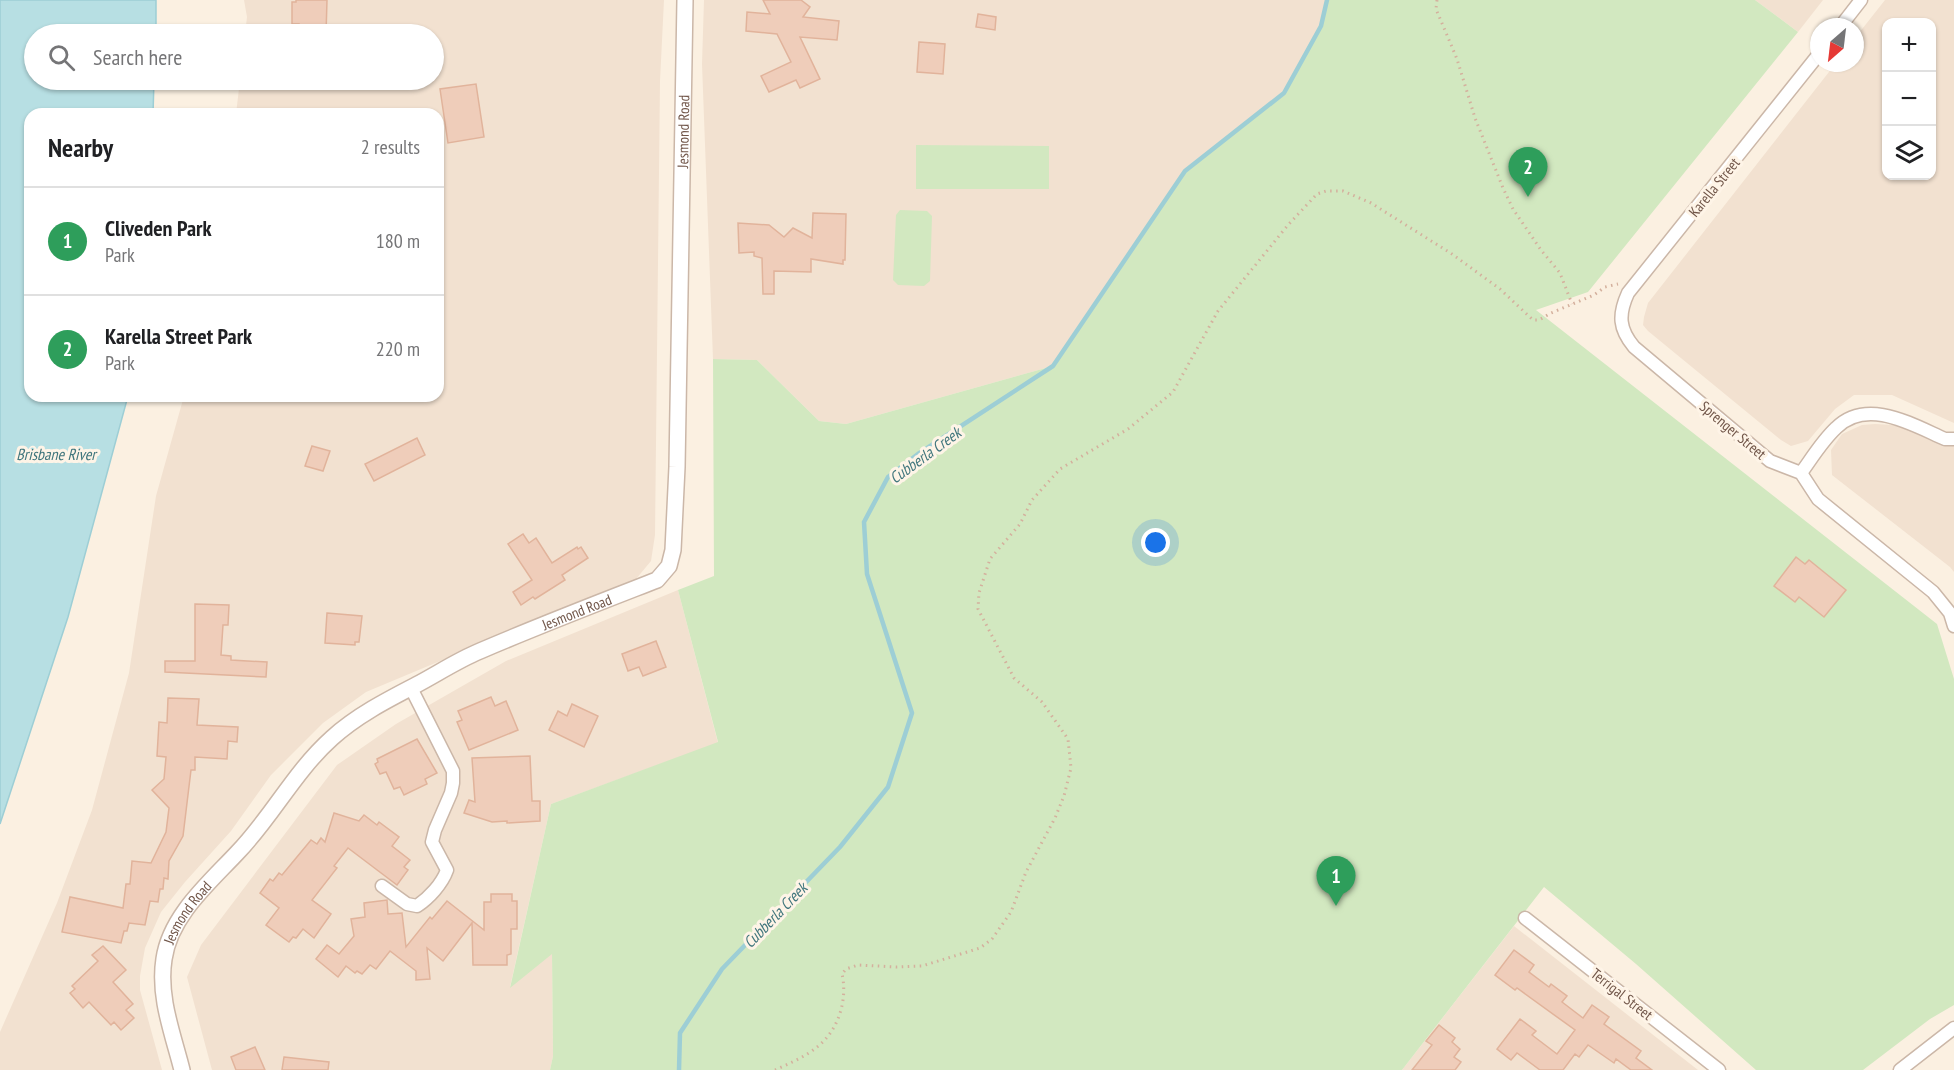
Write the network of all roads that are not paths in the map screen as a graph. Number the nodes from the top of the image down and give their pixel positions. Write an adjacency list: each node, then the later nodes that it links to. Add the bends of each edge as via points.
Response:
1 (685, 0): 9 (street, Jesmond Road, via 677,462 669,566 657,580 478,652)
2 (1861, 0): 3 (street)
3 (1847, 18)
4 (1810, 65): 5 (street, Karella Street, via 1628,293)
5 (1621, 325): 7 (street, Sprenger Street, via 1634,347 1770,461)
6 (1954, 439): 7 (street, via 1888,415 1858,414 1836,427)
7 (1801, 473): 8 (street, via 1818,499 1933,592 1950,613)
8 (1954, 626)
9 (411, 688): 10 (street, via 453,771 453,783 432,842 447,870 417,906 407,904); 13 (street, Jesmond Road, via 354,721 312,757 258,829 178,921 164,959 162,993)
10 (382, 886)
11 (1525, 918): 14 (street, Terrigal Street)
12 (1954, 1028): 15 (street)
13 (182, 1070)
14 (1719, 1070)
15 (1900, 1070)

